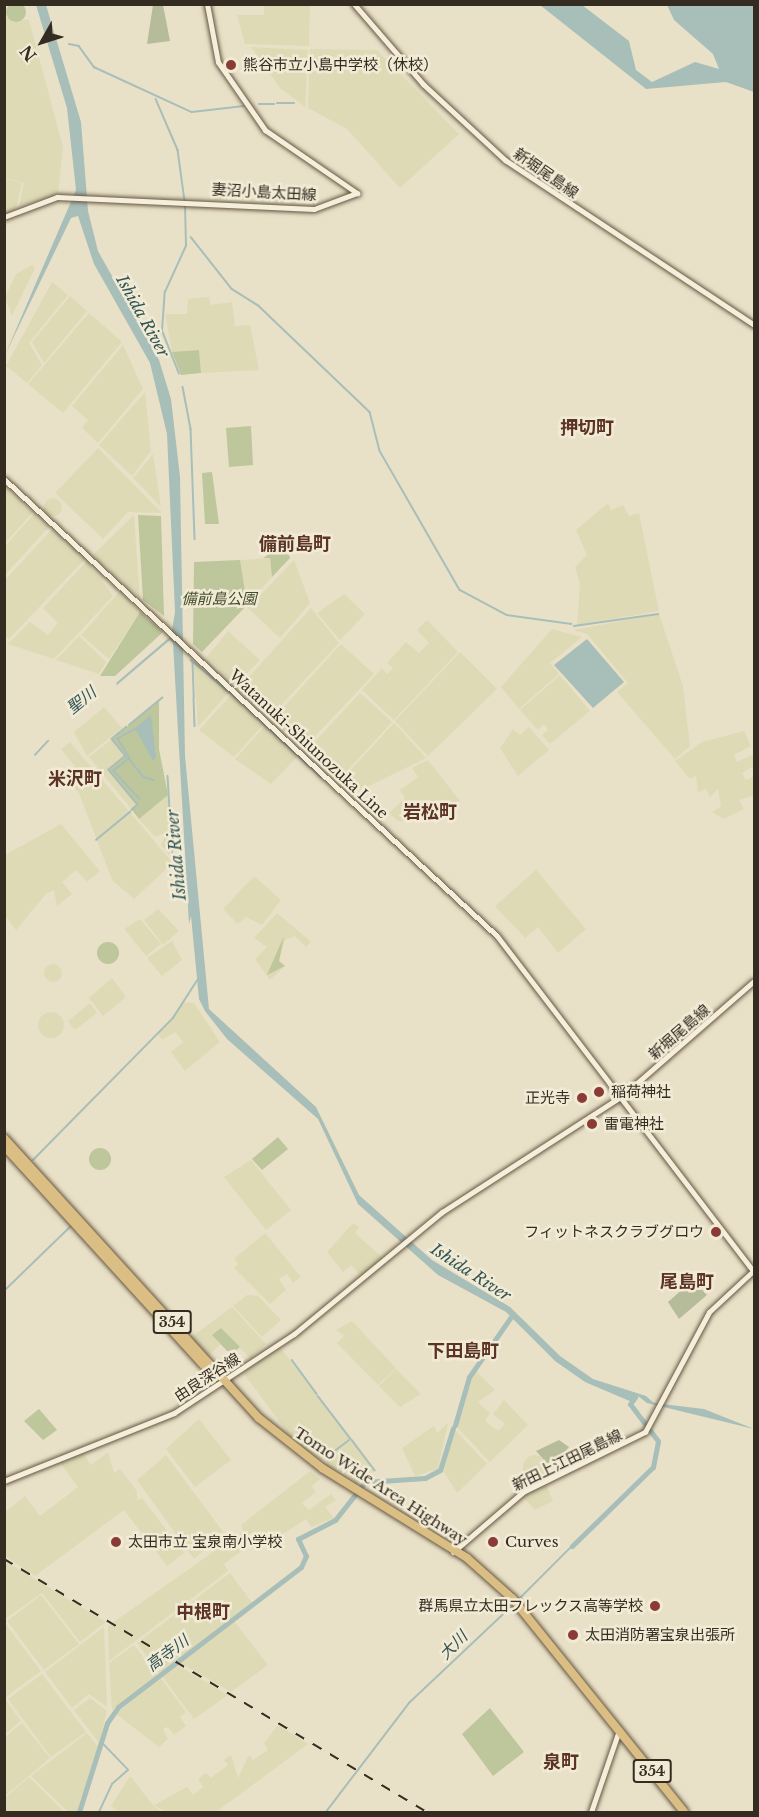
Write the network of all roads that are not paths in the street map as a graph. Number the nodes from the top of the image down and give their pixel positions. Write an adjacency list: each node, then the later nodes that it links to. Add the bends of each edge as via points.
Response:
1 (207, 4): 3 (main road, 妻沼小島太田線, via 220,67 265,130 357,193 318,208 70,197 40,200)
2 (354, 4): 4 (main road, 新堀尾島線, via 412,73 505,160)
3 (4, 217)
4 (754, 325)
5 (4, 479): 7 (main road, Watanuki-Shiunozuka Line, via 497,936)
6 (754, 981): 7 (main road, 新堀尾島線)
7 (618, 1098): 10 (main road, Watanuki-Shiunozuka Line); 11 (main road, 由良深谷線, via 453,1204 302,1329)
8 (4, 1138): 11 (highway, Tomo Wide Area Highway / 354)
9 (4, 1146): 11 (highway, Tomo Wide Area Highway / 354)
10 (754, 1271): 13 (main road, 新田上江田尾島線, via 710,1312 647,1430 523,1492)
11 (221, 1382): 12 (main road, 由良深谷線, via 174,1413); 13 (highway, Tomo Wide Area Highway / 354, via 286,1446)
12 (4, 1481)
13 (454, 1552): 14 (highway, Tomo Wide Area Highway / 354, via 515,1603)
14 (619, 1732): 15 (main road); 16 (highway, Tomo Wide Area Highway / 354)
15 (591, 1812)
16 (682, 1812)

